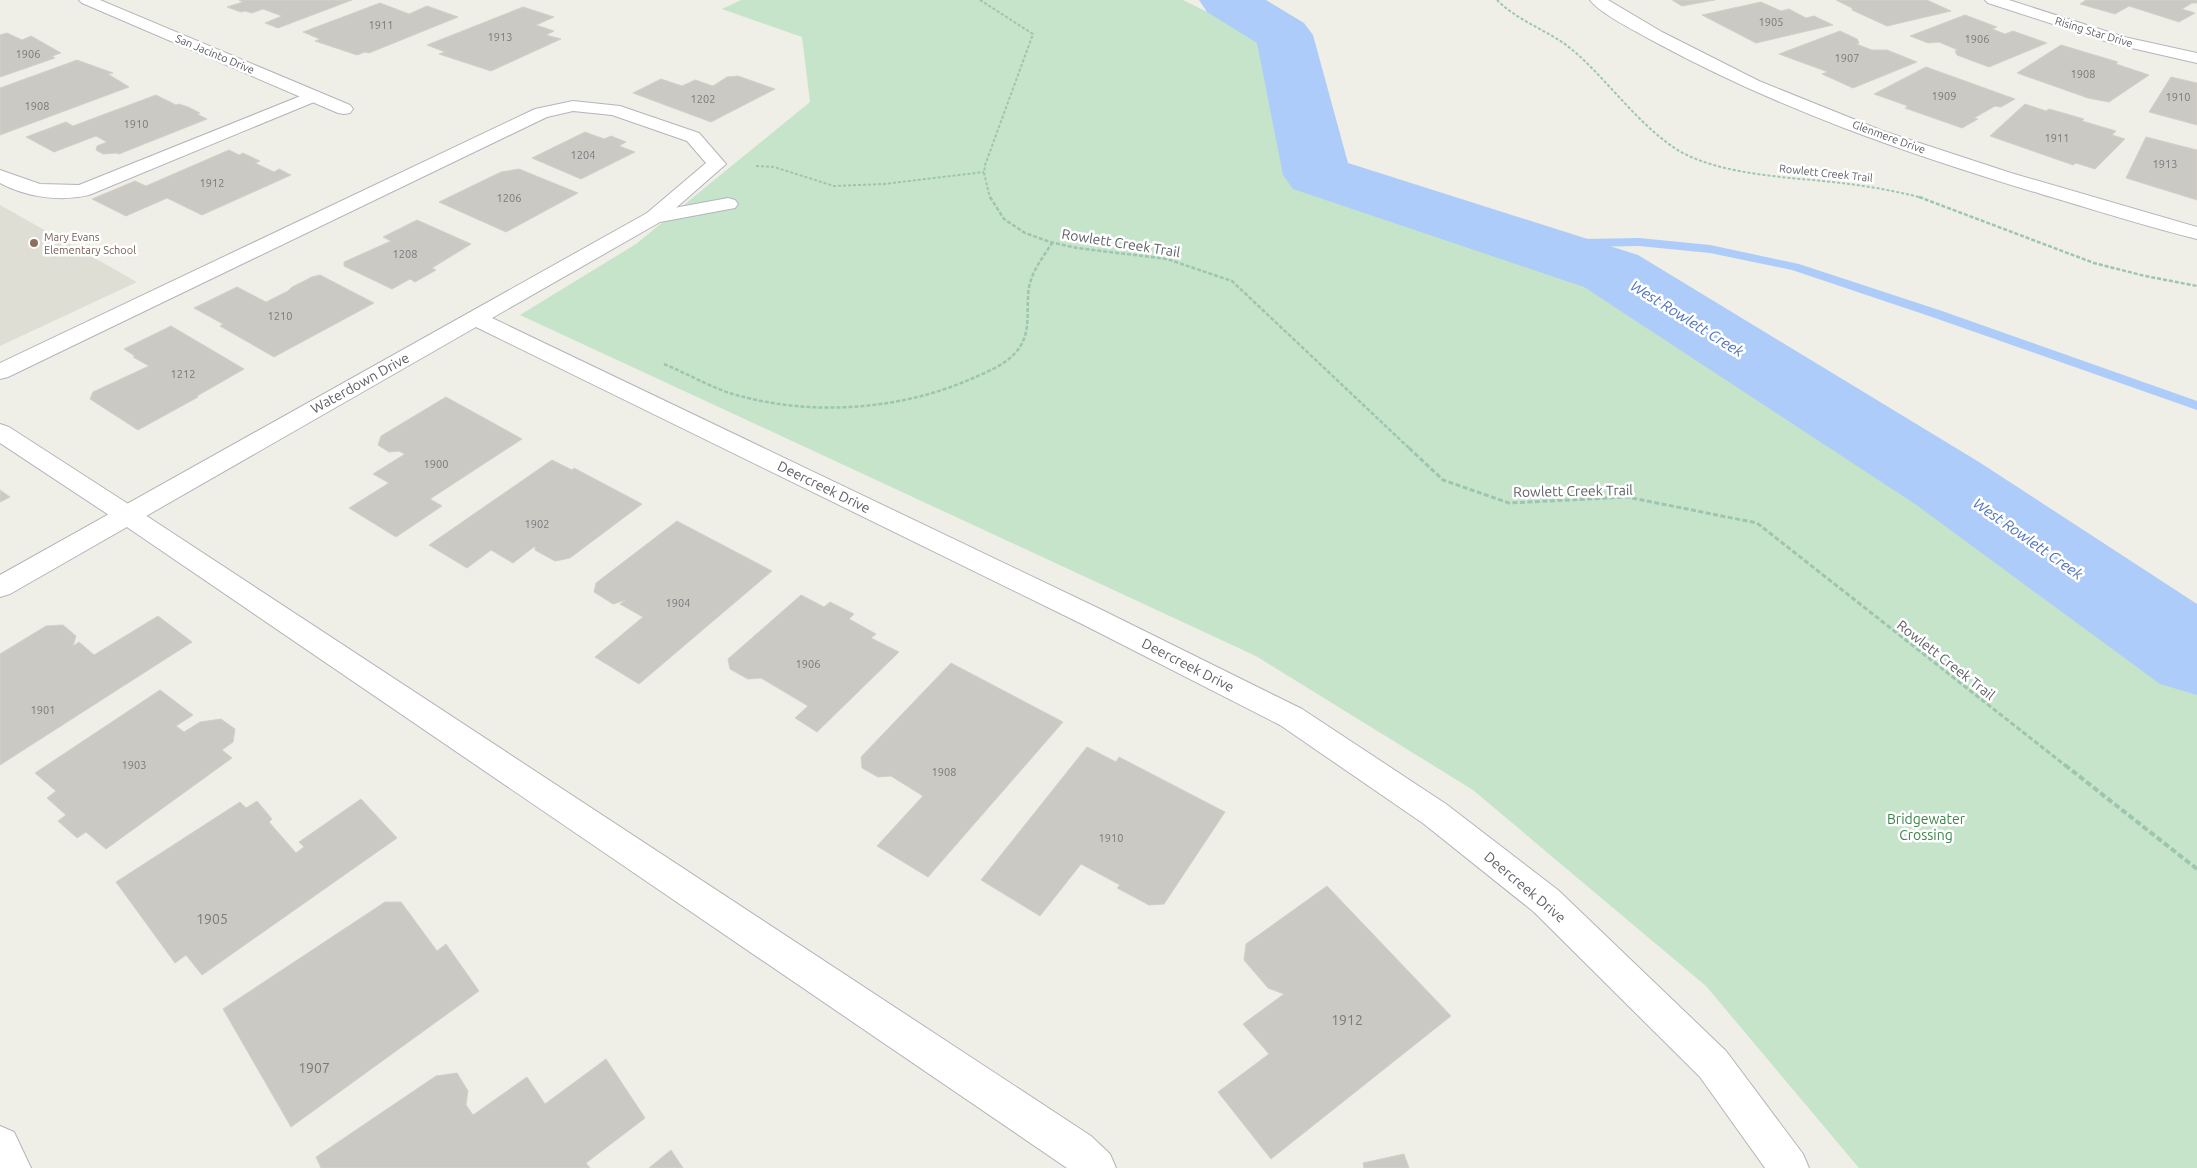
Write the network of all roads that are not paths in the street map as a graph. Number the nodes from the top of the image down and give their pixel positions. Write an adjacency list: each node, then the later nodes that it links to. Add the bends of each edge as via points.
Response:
1 (87, 0): 5 (street, San Jacinto Drive)
2 (1598, 0): 10 (street, Glenmere Drive, via 1619,15 1735,77 1810,109 1983,171)
3 (1993, 0): 4 (street, Rising Star Drive, via 2120,40)
4 (2197, 58)
5 (313, 96): 6 (street, San Jacinto Drive); 7 (street, via 82,191 55,193 15,184)
6 (344, 109)
7 (0, 176)
8 (728, 204): 9 (street, Waterdown Drive)
9 (654, 216): 11 (street, Waterdown Drive); 12 (street, via 718,164 693,137 614,110 573,106 541,113)
10 (2197, 233)
11 (475, 318): 14 (street, Waterdown Drive); 19 (street, Deercreek Drive, via 1092,616 1291,717 1436,814 1546,901 1713,1064)
12 (0, 372)
13 (0, 432): 14 (street)
14 (127, 515): 15 (street, Waterdown Drive); 18 (street, via 1077,1150)
15 (0, 587)
16 (0, 1146): 17 (street)
17 (11, 1168)
18 (1096, 1168)
19 (1789, 1168)

